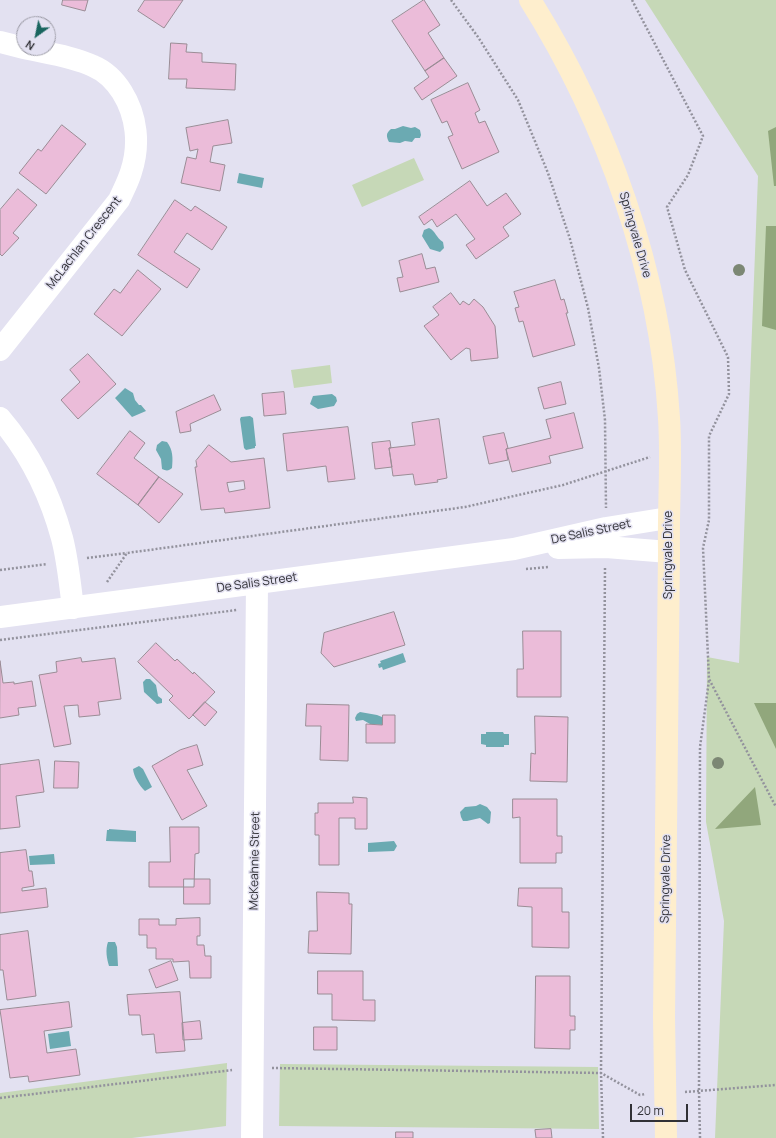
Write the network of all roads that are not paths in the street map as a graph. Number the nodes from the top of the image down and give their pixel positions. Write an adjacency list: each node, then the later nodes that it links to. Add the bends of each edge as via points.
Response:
1 (530, 0): 7 (main road, Springvale Drive, via 577,84 620,182 639,246 654,308 669,418)
2 (0, 42): 3 (street, McLachlan Crescent)
3 (16, 46)
4 (56, 56): 5 (street, McLachlan Crescent, via 94,66 114,81 133,115 136,129 135,158 119,200)
5 (0, 350)
6 (0, 418): 11 (street, via 28,454 48,494 67,561)
7 (668, 518): 8 (street, De Salis Street, via 606,528); 9 (main road, Springvale Drive)
8 (514, 549): 9 (street, De Salis Street, via 606,548); 10 (street, De Salis Street)
9 (669, 552): 14 (main road, Springvale Drive, via 664,1016)
10 (257, 584): 11 (street, De Salis Street); 13 (street, McKeahnie Street)
11 (73, 608): 12 (street, De Salis Street)
12 (0, 617)
13 (252, 1138)
14 (666, 1138)

